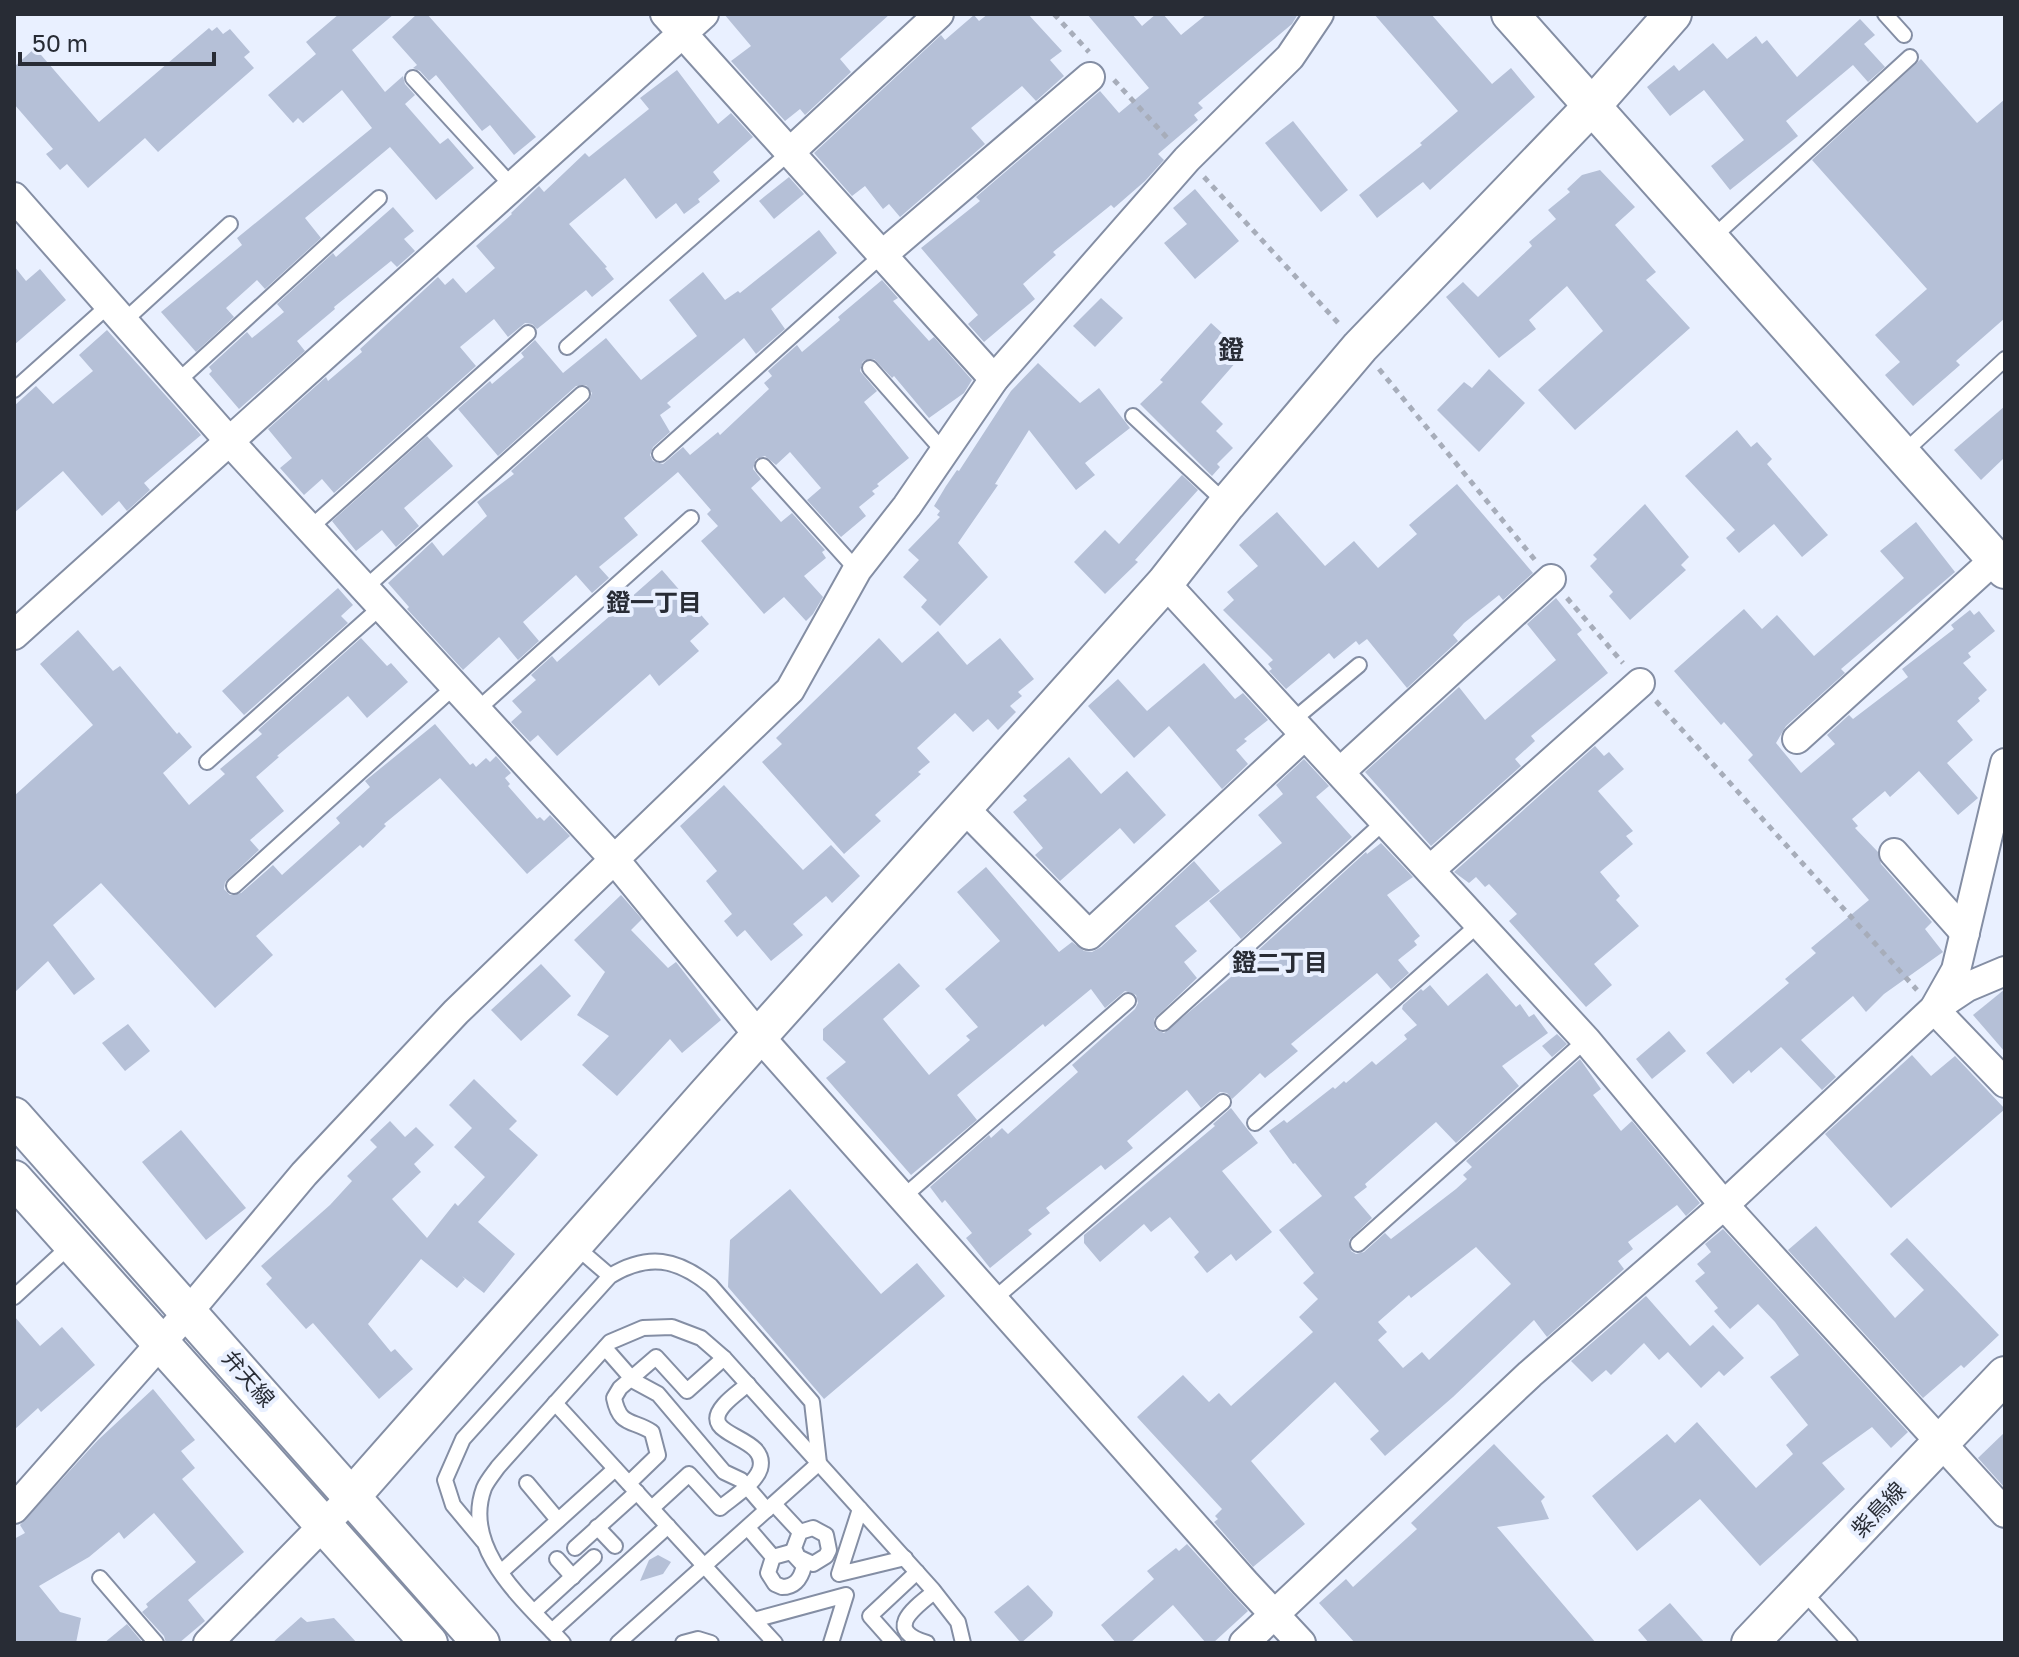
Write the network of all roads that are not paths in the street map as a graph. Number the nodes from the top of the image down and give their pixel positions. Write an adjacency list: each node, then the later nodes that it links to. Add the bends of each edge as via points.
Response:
1 (704, 14): 7 (street)
2 (939, 14): 13 (street)
3 (1319, 14): 25 (street, via 1290,57 1187,159)
4 (1510, 14): 12 (street)
5 (1673, 14): 12 (street)
6 (1885, 14): 8 (lane)
7 (674, 24): 13 (street); 14 (street)
8 (1904, 35)
9 (1910, 57): 18 (lane)
10 (1097, 69): 19 (street)
11 (413, 78): 14 (lane)
12 (1592, 106): 18 (street); 35 (street, via 1360,347)
13 (790, 152): 19 (street); 22 (lane)
14 (513, 187): 30 (street)
15 (14, 197): 20 (street)
16 (379, 198): 26 (lane)
17 (230, 224): 20 (lane)
18 (1711, 239): 33 (street)
19 (881, 256): 25 (street); 32 (lane)
20 (116, 314): 26 (street); 27 (lane)
21 (528, 333): 37 (lane)
22 (567, 347)
23 (2005, 359): 33 (lane)
24 (870, 368): 31 (lane)
25 (994, 379): 31 (street)
26 (177, 382): 30 (street)
27 (14, 390)
28 (582, 394): 42 (lane)
29 (1133, 416): 35 (lane)
30 (230, 442): 37 (street); 43 (street)
31 (945, 453): 39 (street)
32 (660, 454)
33 (1902, 454): 38 (street)
34 (763, 466): 39 (lane)
35 (1227, 504): 41 (street)
36 (691, 518): 47 (lane)
37 (310, 528): 42 (street)
38 (2000, 564): 49 (street)
39 (857, 570): 56 (street, via 790,690)
40 (1551, 579): 52 (street)
41 (1165, 583): 48 (street); 53 (street)
42 (373, 597): 46 (street); 50 (lane)
43 (14, 635)
44 (1359, 665): 48 (lane)
45 (1640, 683): 57 (street)
46 (455, 686): 47 (street); 58 (lane)
47 (477, 710): 56 (street)
48 (1299, 728): 52 (street); 53 (street, via 1089,935)
49 (1797, 739)
50 (207, 762)
51 (2005, 763): 60 (street)
52 (1340, 772): 54 (street)
53 (964, 808): 65 (street)
54 (1385, 821): 57 (street); 64 (lane)
55 (1894, 853): 60 (street)
56 (614, 859): 65 (street); 80 (street, via 434,1035 304,1174)
57 (1430, 870): 59 (street)
58 (234, 886)
59 (1479, 924): 66 (street); 70 (lane)
60 (1965, 933): 63 (street, via 1956,970)
61 (2005, 971): 63 (street)
62 (1128, 1001): 72 (lane)
63 (1934, 1009): 67 (street); 73 (street)
64 (1163, 1023)
65 (760, 1037): 72 (street); 76 (street)
66 (1586, 1040): 73 (street); 75 (lane)
67 (2005, 1083)
68 (1223, 1102): 79 (lane)
69 (14, 1116): 80 (street, 弁天線)
70 (1255, 1123)
71 (14, 1179): 74 (street, 弁天線)
72 (902, 1198): 79 (street)
73 (1724, 1205): 88 (street); 122 (street, via 1530,1374)
74 (72, 1244): 78 (lane); 81 (street, 弁天線)
75 (1358, 1244)
76 (574, 1245): 77 (lane); 94 (street)
77 (610, 1276): 89 (lane, via 627,1265 670,1262 711,1286 812,1402); 106 (lane, via 463,1439 455,1455 445,1480 453,1505)
78 (14, 1297)
79 (993, 1300): 122 (street)
80 (189, 1311): 81 (street); 94 (street, 弁天線)
81 (160, 1343): 97 (street); 101 (street, 弁天線)
82 (605, 1348): 83 (lane, via 643,1328 672,1327 701,1338); 85 (lane); 87 (lane)
83 (724, 1358): 85 (lane, via 687,1391 656,1357); 86 (lane)
84 (2005, 1375): 88 (street, 紫鳥線)
85 (631, 1378): 92 (lane, via 658,1394 724,1472); 93 (lane, via 614,1398 619,1414 652,1432 658,1455)
86 (748, 1384): 89 (lane); 92 (lane, via 719,1414 727,1435 753,1445 759,1455 761,1467)
87 (555, 1403): 90 (lane); 106 (lane, via 484,1488)
88 (1942, 1442): 99 (street); 119 (street, 紫鳥線)
89 (819, 1463): 95 (lane); 98 (lane)
90 (615, 1469): 93 (lane); 100 (lane)
91 (527, 1483): 100 (lane)
92 (746, 1486): 95 (lane); 96 (lane, via 720,1508 689,1474)
93 (633, 1487): 96 (lane); 103 (lane)
94 (352, 1496): 101 (street); 128 (street, 弁天線)
95 (770, 1507): 104 (lane); 105 (lane)
96 (652, 1508): 102 (lane)
97 (14, 1509)
98 (860, 1509): 112 (lane); 112 (lane, via 839,1574)
99 (2005, 1513)
100 (558, 1520): 115 (lane)
101 (323, 1525): 126 (street); 127 (street, 弁天線)
102 (668, 1526): 114 (lane); 124 (lane)
103 (597, 1527): 107 (lane); 108 (lane)
104 (748, 1528): 110 (lane); 114 (lane)
105 (800, 1532): 111 (lane, via 794,1548); 111 (lane, via 821,1530 829,1550 813,1564)
106 (483, 1541): 115 (lane)
107 (615, 1546)
108 (575, 1548)
109 (594, 1557): 117 (lane)
110 (773, 1557): 111 (lane, via 791,1552); 111 (lane, via 768,1573 782,1587 802,1575)
111 (798, 1557)
112 (905, 1558): 116 (lane)
113 (557, 1559): 117 (lane)
114 (705, 1566): 123 (lane); 130 (lane)
115 (501, 1572): 121 (lane)
116 (917, 1572): 120 (lane); 135 (lane, via 870,1616)
117 (573, 1577): 121 (lane)
118 (100, 1578): 125 (lane)
119 (1801, 1589): 140 (street, 紫鳥線); 141 (lane)
120 (934, 1592): 136 (lane, via 910,1611 905,1625 913,1639); 137 (lane, via 958,1622)
121 (535, 1611): 124 (lane)
122 (1275, 1615): 138 (street); 139 (street)
123 (754, 1620): 133 (lane); 134 (lane, via 846,1595)
124 (552, 1631): 129 (lane)
125 (156, 1643)
126 (208, 1643)
127 (429, 1643)
128 (481, 1643)
129 (563, 1643)
130 (618, 1643)
131 (683, 1643): 132 (lane)
132 (711, 1643)
133 (775, 1643)
134 (831, 1643)
135 (894, 1643)
136 (927, 1643)
137 (963, 1643)
138 (1244, 1643)
139 (1301, 1643)
140 (1750, 1643)
141 (1850, 1643)

